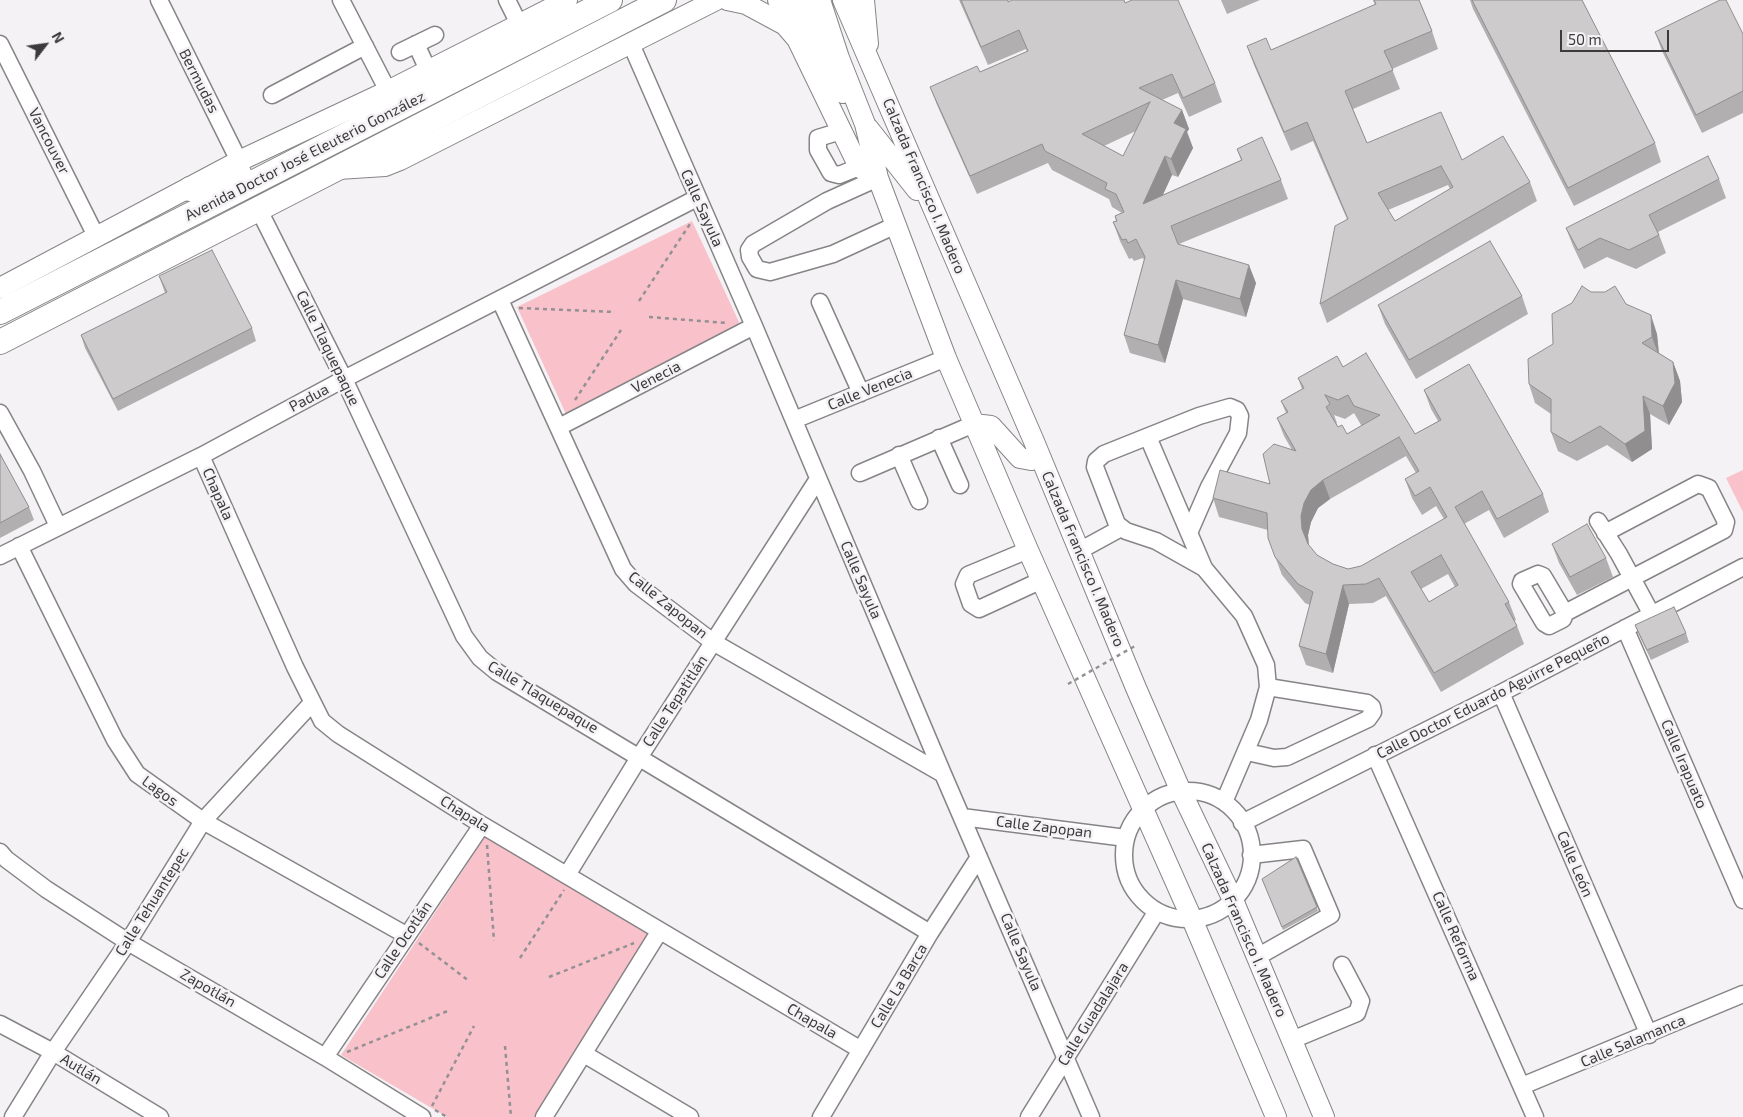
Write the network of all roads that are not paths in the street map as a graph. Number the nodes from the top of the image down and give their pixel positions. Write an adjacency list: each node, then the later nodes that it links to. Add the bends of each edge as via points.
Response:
1 (159, 0): 30 (street, Bermudas)
2 (341, 0): 20 (street)
3 (507, 0): 15 (street)
4 (567, 0): 15 (main road, Avenida Doctor José Eleuterio González)
5 (610, 0): 29 (highway, Avenida Doctor José Eleuterio González)
6 (664, 0): 32 (highway, Avenida Doctor José Eleuterio González)
7 (716, 0): 14 (main road, Avenida Doctor José Eleuterio González)
8 (727, 0): 28 (main road, via 746,4 785,25 797,39)
9 (778, 0): 27 (main road, via 808,34)
10 (802, 0): 22 (main road)
11 (820, 0): 22 (main road, Calzada Francisco I. Madero)
12 (843, 0): 23 (main road, Calzada Francisco I. Madero)
13 (864, 0): 23 (main road)
14 (690, 8): 19 (main road, Avenida Doctor José Eleuterio González)
15 (519, 24): 24 (main road, Avenida Doctor José Eleuterio González)
16 (435, 35): 18 (street)
17 (0, 44): 39 (street, Vancouver)
18 (416, 44): 21 (street); 24 (street)
19 (630, 44): 32 (main road, Avenida Doctor José Eleuterio González, via 400,160 384,166); 35 (street, Calle Sayula)
20 (365, 46): 25 (street); 26 (street)
21 (400, 52)
22 (839, 58): 27 (main road, Calzada Francisco I. Madero)
23 (872, 66): 36 (main road, Calzada Francisco I. Madero)
24 (428, 70): 25 (main road, Avenida Doctor José Eleuterio González)
25 (388, 90): 30 (main road, Avenida Doctor José Eleuterio González)
26 (272, 95)
27 (865, 124): 33 (main road, Calzada Francisco I. Madero); 36 (main road)
28 (841, 131): 31 (main road); 31 (street, via 818,138 818,150 831,173 839,175)
29 (351, 132): 34 (highway, via 330,131 311,136 222,181 201,189); 43 (highway, Avenida Doctor José Eleuterio González)
30 (240, 161): 34 (main road, Avenida Doctor José Eleuterio González)
31 (859, 167): 33 (main road)
32 (338, 169): 37 (highway, Avenida Doctor José Eleuterio González)
33 (878, 178): 38 (main road, Calzada Francisco I. Madero); 38 (street, via 827,201 753,244 749,250 750,257 757,269 770,272 833,254)
34 (190, 189): 39 (main road, Avenida Doctor José Eleuterio González)
35 (698, 198): 41 (street, Padua); 44 (street, Calle Sayula)
36 (933, 208): 57 (main road, Calzada Francisco I. Madero)
37 (259, 210): 45 (highway, Avenida Doctor José Eleuterio González); 47 (street, Calle Tlaquepaque)
38 (896, 225): 46 (main road, Calzada Francisco I. Madero)
39 (97, 238): 40 (main road, Avenida Doctor José Eleuterio González)
40 (0, 288)
41 (500, 300): 47 (street, Padua); 52 (street, Calle Zapopan)
42 (820, 302): 48 (street)
43 (0, 312)
44 (754, 326): 50 (street, Calle Sayula); 52 (street, Venecia)
45 (0, 342)
46 (946, 358): 48 (street, Calle Venecia); 51 (main road, Calzada Francisco I. Madero)
47 (344, 379): 55 (street, Padua); 82 (street, Calle Tlaquepaque, via 464,636 480,658 497,672)
48 (861, 393): 50 (street, Calle Venecia)
49 (0, 413): 62 (street)
50 (794, 420): 59 (street, Calle Sayula)
51 (974, 424): 54 (street); 57 (main road, via 991,426 1020,458 1031,460); 66 (main road, Calzada Francisco I. Madero)
52 (559, 427): 76 (street, Calle Zapopan, via 623,570 636,584)
53 (1148, 437): 63 (street, via 1104,454 1096,461 1095,467 1107,501); 64 (street); 64 (street, via 1226,407 1237,410 1240,416 1238,433)
54 (939, 438): 56 (street); 60 (street)
55 (201, 456): 62 (street, Padua); 79 (street, Chapala)
56 (899, 456): 58 (street); 61 (street)
57 (1040, 457): 67 (main road, Calzada Francisco I. Madero)
58 (860, 473)
59 (818, 479): 76 (street, Calle Tepatitlán); 83 (street, Calle Sayula)
60 (960, 485)
61 (919, 501)
62 (58, 526): 65 (street, Padua)
63 (1121, 528): 67 (street); 69 (street, via 1156,541)
64 (1189, 533): 69 (street)
65 (19, 546): 68 (street, Padua); 88 (street, Lagos, via 115,740 137,774)
66 (1028, 550): 72 (main road, Calzada Francisco I. Madero); 72 (street, via 968,575 964,584 971,604 979,610)
67 (1078, 551): 84 (main road, Calzada Francisco I. Madero)
68 (0, 556)
69 (1204, 568): 77 (street, via 1244,616 1266,665)
70 (1743, 568): 74 (street, Calle Doctor Eduardo Aguirre Pequeño)
71 (1632, 578): 71 (street, via 1601,527 1698,484 1709,488 1726,522 1724,530); 73 (street); 74 (street)
72 (1042, 580): 86 (main road, Calzada Francisco I. Madero)
73 (1565, 613)
74 (1652, 615): 75 (street, Calle Doctor Eduardo Aguirre Pequeño)
75 (1625, 628): 78 (street, Calle Doctor Eduardo Aguirre Pequeño); 97 (street, Calle Irapuato)
76 (714, 642): 82 (street, Calle Tepatitlán); 83 (street, Calle Zapopan)
77 (1268, 687): 80 (street); 80 (street, via 1367,703 1373,712 1368,719 1287,757 1274,758)
78 (1501, 694): 81 (street, Calle Doctor Eduardo Aguirre Pequeño); 108 (street, Calle León)
79 (312, 704): 88 (street, Calle Tehuantepec); 90 (street, Chapala, via 322,721 338,734)
80 (1247, 752): 85 (street)
81 (1375, 755): 89 (street, Calle Doctor Eduardo Aguirre Pequeño); 115 (street, Calle Reforma)
82 (640, 756): 95 (street, Calle Tepatitlán); 101 (street, Calle Tlaquepaque)
83 (943, 774): 87 (street, Calle Sayula)
84 (1182, 791): 85 (street, via 1197,791); 86 (street, via 1161,797); 96 (main road, Calzada Francisco I. Madero)
85 (1224, 802): 89 (street)
86 (1143, 809): 91 (street); 99 (main road, Calzada Francisco I. Madero)
87 (962, 817): 91 (street, Calle Zapopan); 94 (street, Calle Sayula)
88 (203, 821): 102 (street, Lagos); 103 (street, Calle Tehuantepec)
89 (1242, 822): 93 (street, via 1249,838)
90 (482, 825): 95 (street, Chapala); 102 (street, Calle Ocotlán)
91 (1126, 838): 98 (street, via 1124,859 1129,880 1140,898)
92 (0, 852): 103 (street, Zapotlán, via 46,889)
93 (1251, 855): 96 (street, via 1243,887); 104 (street, via 1303,849 1331,915)
94 (980, 857): 101 (street, Calle La Barca); 114 (street, Calle Sayula)
95 (568, 879): 100 (street, Chapala)
96 (1233, 900): 99 (street, via 1214,913); 104 (main road, Calzada Francisco I. Madero)
97 (1743, 900)
98 (1157, 911): 99 (street); 114 (street, Calle Guadalajara)
99 (1192, 919): 124 (main road, Calzada Francisco I. Madero)
100 (659, 932): 110 (street, Chapala); 112 (street)
101 (930, 933): 110 (street, Calle La Barca)
102 (411, 938): 113 (street, Calle Ocotlán)
103 (128, 942): 111 (street, Calle Tehuantepec); 113 (street, Zapotlán)
104 (1256, 957): 109 (main road, Calzada Francisco I. Madero)
105 (1342, 965): 109 (street, via 1361,1001 1358,1013)
106 (1743, 994): 108 (street, Calle Salamanca)
107 (0, 1024): 111 (street, Autlán)
108 (1650, 1035): 115 (street, Calle Salamanca)
109 (1292, 1040): 125 (main road, Calzada Francisco I. Madero)
110 (861, 1050): 121 (street, Calle La Barca)
111 (53, 1052): 117 (street, Calle Tehuantepec); 118 (street, Autlán)
112 (584, 1054): 119 (street); 120 (street)
113 (325, 1057): 116 (street, Zapotlán)
114 (1066, 1057): 122 (street, Calle Guadalajara); 123 (street, Calle Sayula)
115 (1522, 1086): 126 (street, Calle Reforma)
116 (422, 1114)
117 (13, 1117)
118 (160, 1117)
119 (544, 1117)
120 (690, 1117)
121 (821, 1117)
122 (1029, 1117)
123 (1091, 1117)
124 (1276, 1117)
125 (1324, 1117)
126 (1535, 1117)

